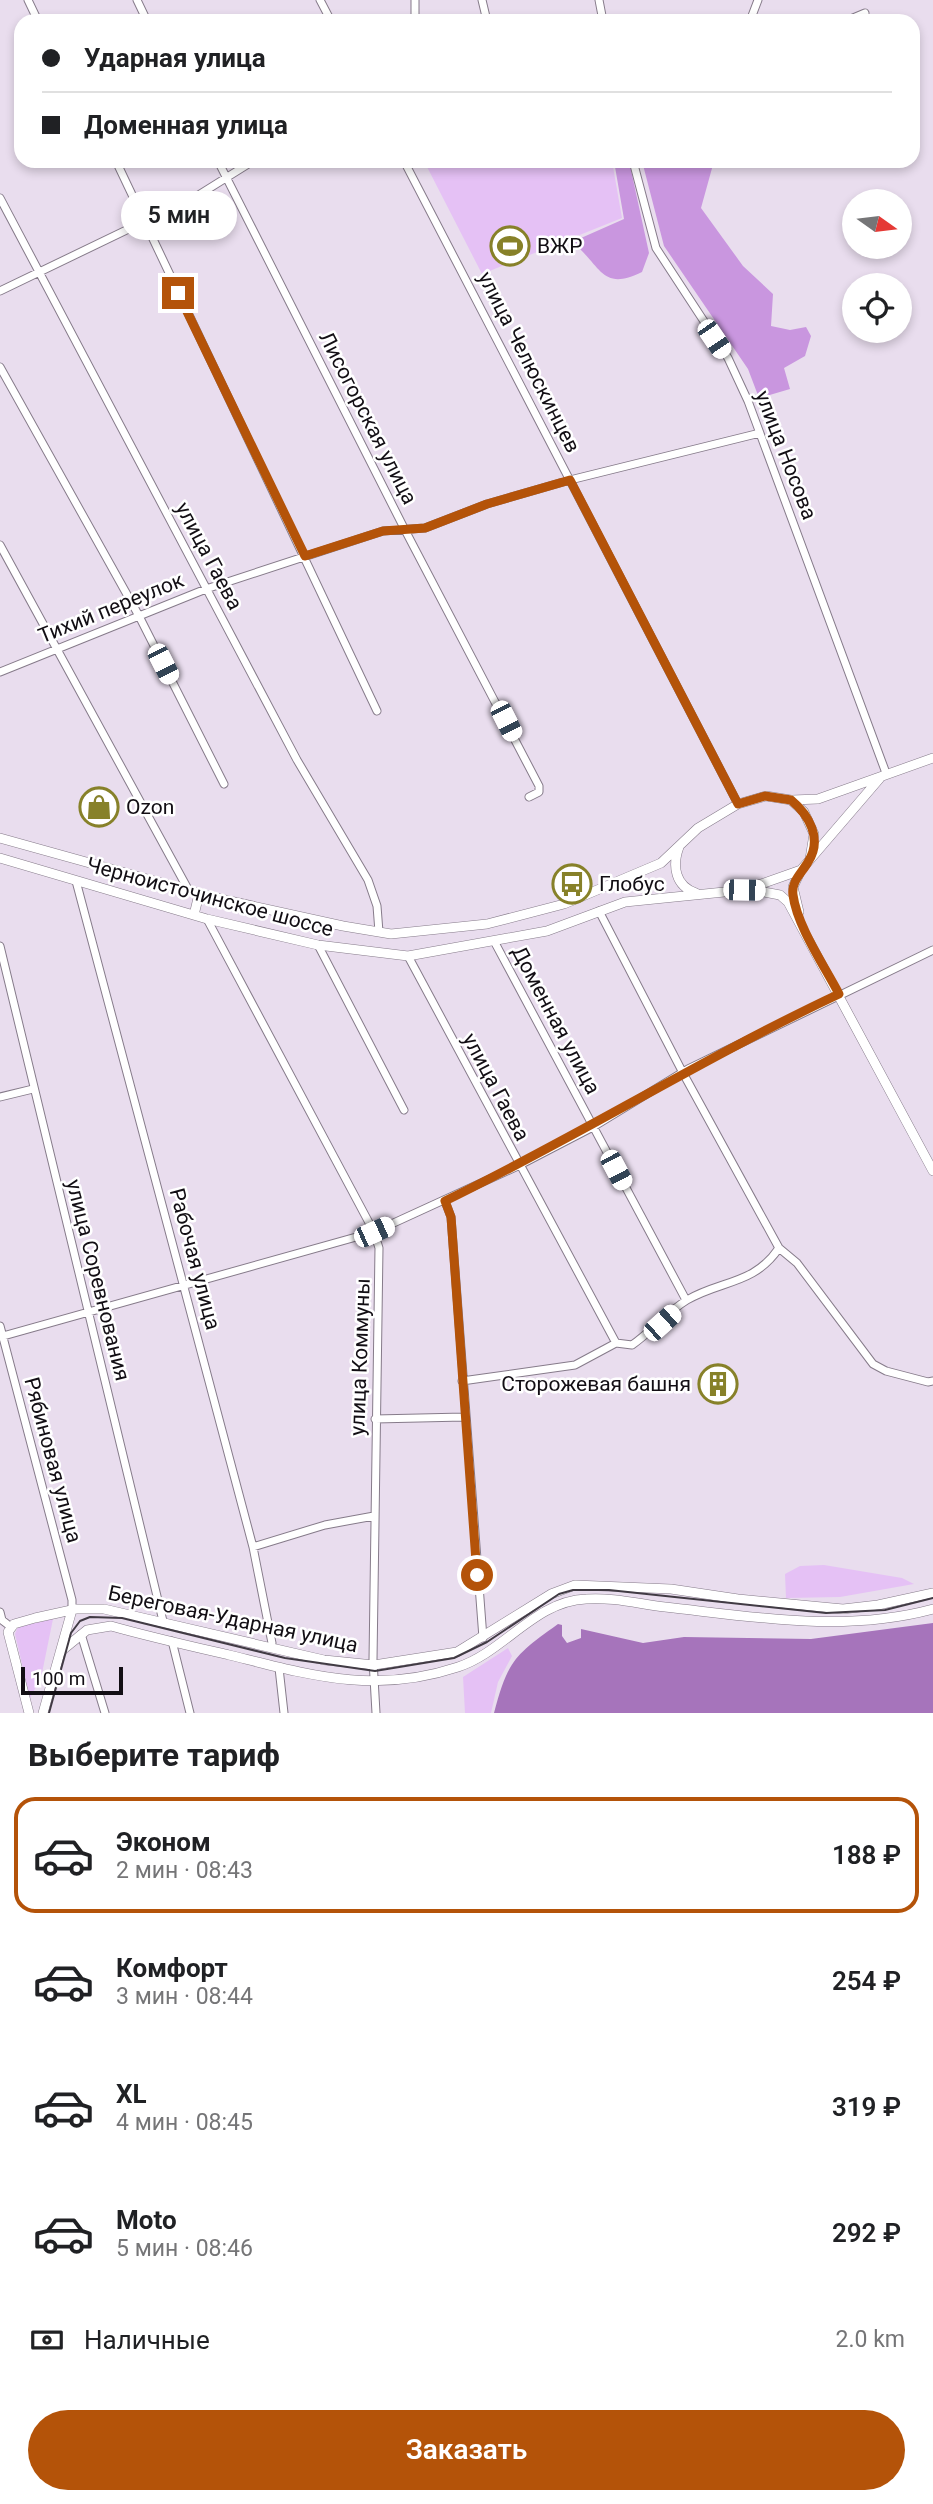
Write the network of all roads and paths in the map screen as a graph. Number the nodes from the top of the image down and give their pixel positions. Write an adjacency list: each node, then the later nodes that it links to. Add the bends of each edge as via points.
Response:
1 (120, 168): 8 (street)
2 (222, 168): 6 (street, Лисогорская улица)
3 (242, 168): 6 (street)
4 (408, 168): 13 (street, улица Челюскинцев)
5 (635, 168): 12 (street, улица Носова, via 656,248 727,358)
6 (227, 177): 8 (street); 14 (street, Лисогорская улица)
7 (0, 198): 9 (street, улица Гаева)
8 (143, 222): 9 (street); 16 (street)
9 (40, 273): 10 (street); 17 (street, улица Гаева)
10 (0, 291)
11 (0, 367): 18 (street)
12 (760, 433): 13 (street, Тихий переулок); 23 (street, улица Носова)
13 (570, 480): 14 (street, Тихий переулок, via 425,528); 27 (street, улица Челюскинцев)
14 (405, 530): 16 (street, Тихий переулок, via 383,531); 25 (street, Лисогорская улица, via 540,788)
15 (0, 545): 19 (street)
16 (305, 556): 17 (street, Тихий переулок); 21 (street)
17 (206, 589): 18 (street, Тихий переулок); 41 (street, улица Гаева, via 321,804 368,880)
18 (139, 616): 19 (street, Тихий переулок); 24 (street)
19 (57, 648): 20 (street, Тихий переулок); 35 (street)
20 (0, 672)
21 (377, 711)
22 (933, 758): 23 (main road)
23 (883, 775): 26 (main road, via 818,799); 31 (main road)
24 (223, 784)
25 (529, 797)
26 (791, 800): 27 (main road, via 765,796); 31 (main road, via 812,827)
27 (738, 804): 29 (main road)
28 (0, 838): 35 (main road, Черноисточинское шоссе)
29 (681, 842): 37 (main road, via 675,858 677,875 690,891); 41 (main road, Черноисточинское шоссе, via 661,863 543,911 447,930)
30 (0, 858): 33 (main road, Черноисточинское шоссе)
31 (810, 860): 32 (main road)
32 (802, 870): 34 (main road); 42 (main road, via 793,898)
33 (76, 881): 39 (main road, Черноисточинское шоссе); 59 (street, Рабочая улица)
34 (744, 890): 37 (main road); 42 (main road, via 780,895)
35 (189, 891): 36 (main road, Черноисточинское шоссе)
36 (200, 894): 39 (main road); 41 (main road, Черноисточинское шоссе)
37 (700, 894): 38 (main road, Черноисточинское шоссе, via 625,902)
38 (599, 911): 43 (main road, Черноисточинское шоссе, via 547,931); 49 (street)
39 (194, 915): 40 (main road, Черноисточинское шоссе)
40 (207, 919): 45 (main road, Черноисточинское шоссе); 57 (street, улица Коммуны)
41 (379, 932)
42 (811, 940): 48 (main road)
43 (494, 941): 47 (main road, Черноисточинское шоссе); 53 (street, Доменная улица)
44 (0, 946): 50 (street, улица Соревнования)
45 (318, 946): 47 (main road, Черноисточинское шоссе); 52 (street)
46 (933, 950): 48 (street)
47 (408, 956): 54 (street, улица Гаева)
48 (839, 994): 49 (street); 55 (main road)
49 (683, 1073): 53 (street); 58 (street)
50 (33, 1089): 51 (street); 61 (street, улица Соревнования)
51 (0, 1097)
52 (404, 1110)
53 (593, 1126): 54 (street); 60 (street, Доменная улица)
54 (518, 1166): 56 (street); 64 (street, улица Гаева)
55 (933, 1171)
56 (445, 1201): 57 (street); 65 (street, via 451,1217)
57 (374, 1232): 59 (street); 68 (street, улица Коммуны, via 381,1276)
58 (779, 1248): 60 (street, via 767,1265); 66 (street, via 797,1262 873,1364)
59 (183, 1284): 61 (street); 70 (street, Рабочая улица)
60 (687, 1300): 64 (street, via 632,1345)
61 (87, 1313): 63 (street); 75 (street, улица Соревнования)
62 (0, 1326): 63 (street, Рябиновая улица)
63 (1, 1336): 72 (street, Рябиновая улица)
64 (616, 1343): 65 (street, via 575,1365)
65 (463, 1381): 67 (street)
66 (933, 1381)
67 (464, 1417): 68 (street); 78 (street)
68 (375, 1419): 69 (street, улица Коммуны)
69 (374, 1516): 70 (street); 82 (street, улица Коммуны)
70 (253, 1546): 80 (street, Рабочая улица)
71 (933, 1594): 78 (main road, Береговая-Ударная улица, via 843,1609 591,1584 551,1594)
72 (72, 1606): 75 (main road, Береговая-Ударная улица); 76 (main road, Береговая-Ударная улица); 81 (main road)
73 (933, 1609): 84 (main road, Береговая-Ударная улица, via 848,1624 601,1598 575,1600 554,1606 459,1667)
74 (0, 1612): 76 (street)
75 (163, 1621): 80 (main road, Береговая-Ударная улица)
76 (11, 1627): 85 (main road, via 8,1639)
77 (82, 1634): 79 (main road, Береговая-Ударная улица, via 94,1627 111,1626); 81 (main road, Береговая-Ударная улица); 87 (street)
78 (483, 1638): 82 (main road, Береговая-Ударная улица, via 449,1654)
79 (172, 1641): 83 (main road, Береговая-Ударная улица); 88 (street)
80 (270, 1648): 82 (main road, Береговая-Ударная улица)
81 (60, 1652): 86 (main road)
82 (373, 1665): 84 (street, улица Коммуны)
83 (279, 1668): 84 (main road, Береговая-Ударная улица, via 334,1681); 89 (street)
84 (375, 1681): 90 (street, улица Коммуны)
85 (29, 1713)
86 (43, 1713)
87 (105, 1713)
88 (190, 1713)
89 (284, 1713)
90 (376, 1713)

